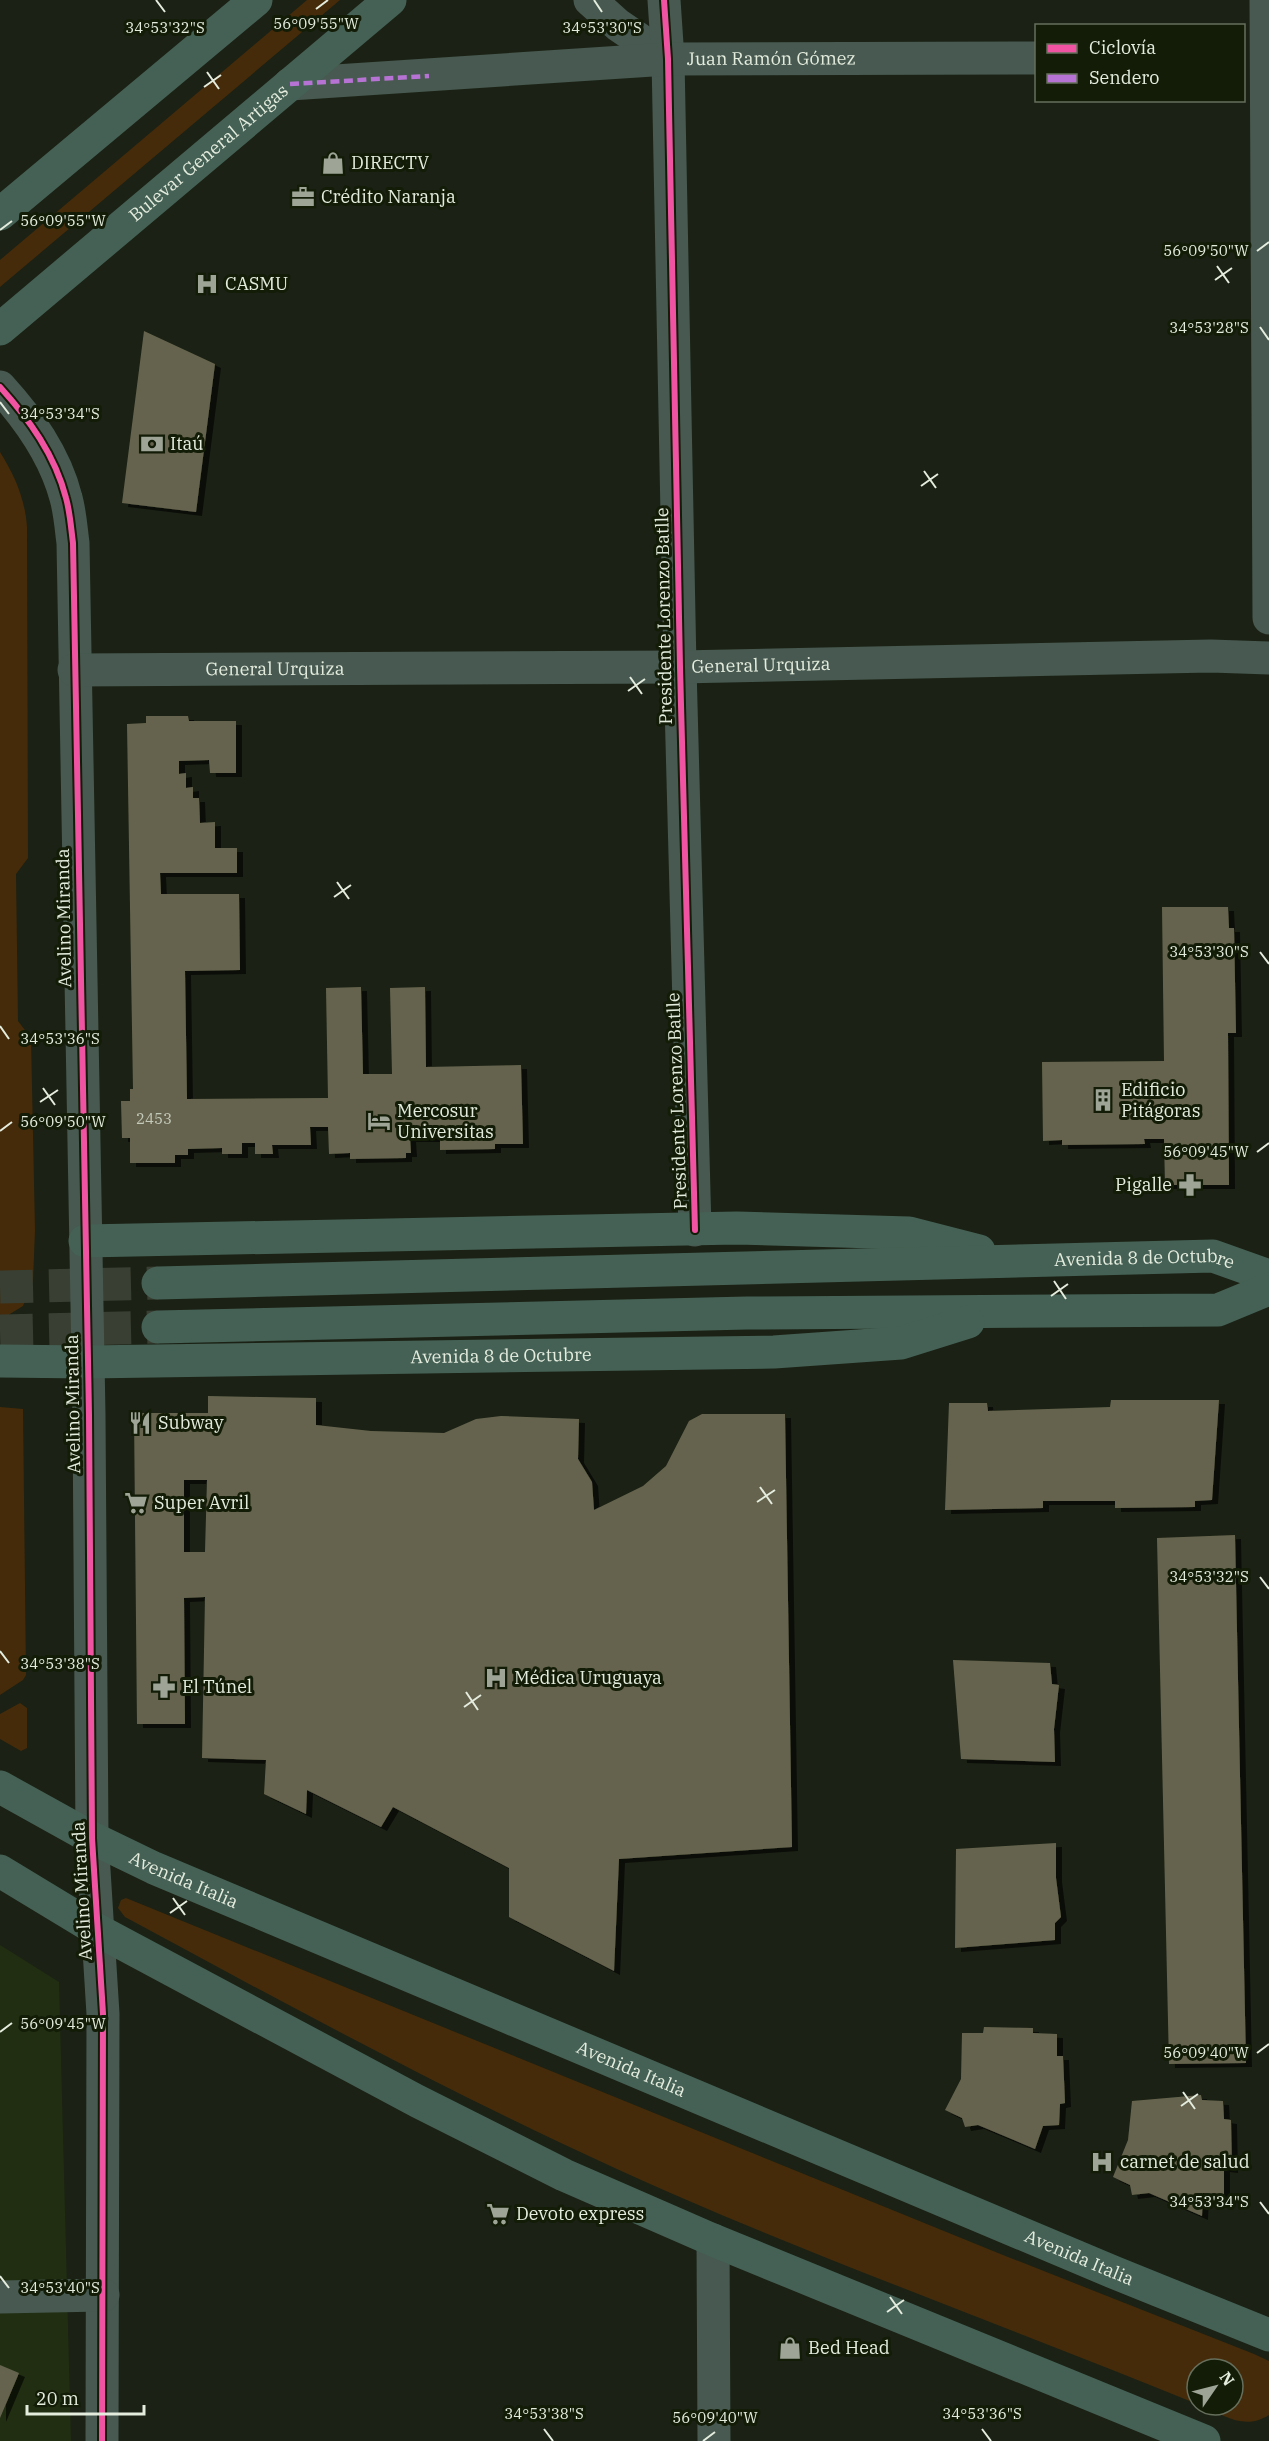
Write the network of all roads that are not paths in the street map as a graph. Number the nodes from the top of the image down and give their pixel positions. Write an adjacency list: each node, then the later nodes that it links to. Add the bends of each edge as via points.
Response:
1 (255, 0): 10 (main road)
2 (390, 0): 9 (main road, Bulevar General Artigas)
3 (590, 0): 8 (street, via 618,25)
4 (664, 0): 8 (street, Presidente Lorenzo Batlle)
5 (1266, 0): 6 (street)
6 (1260, 57): 13 (street)
7 (1035, 58): 8 (street, Juan Ramón Gómez)
8 (668, 59): 9 (street, Juan Ramón Gómez); 15 (street, Presidente Lorenzo Batlle)
9 (290, 84): 11 (main road, Bulevar General Artigas)
10 (0, 214)
11 (0, 329)
12 (0, 387): 16 (street, Avelino Miranda, via 38,433 66,497 73,543)
13 (1269, 618)
14 (1269, 658): 15 (street, General Urquiza)
15 (680, 667): 16 (street, General Urquiza); 17 (street, Presidente Lorenzo Batlle)
16 (74, 670): 18 (street, Avelino Miranda)
17 (695, 1230): 18 (main road, Avenida 8 de Octubre); 19 (main road, Avenida 8 de Octubre, via 909,1233)
18 (85, 1241): 26 (street, Avelino Miranda)
19 (1016, 1260): 20 (main road, Avenida 8 de Octubre, via 1213,1256); 21 (main road, Avenida 8 de Octubre)
20 (1269, 1276)
21 (158, 1283)
22 (1269, 1289): 23 (main road, Avenida 8 de Octubre, via 1218,1310)
23 (998, 1312): 24 (main road, Avenida 8 de Octubre, via 747,1313); 26 (main road, Avenida 8 de Octubre, via 901,1343 774,1352)
24 (158, 1327)
25 (0, 1361): 26 (main road, Avenida 8 de Octubre)
26 (87, 1362): 28 (street, Avelino Miranda)
27 (0, 1787): 28 (main road, Avenida Italia)
28 (92, 1838): 30 (street, Avelino Miranda); 34 (main road, Avenida Italia, via 154,1869)
29 (0, 1871): 30 (main road)
30 (99, 1931): 31 (main road, via 554,2170); 32 (street, Avelino Miranda, via 103,2014)
31 (714, 2240): 36 (street); 37 (main road)
32 (103, 2295): 33 (street); 35 (street, Avelino Miranda)
33 (0, 2297)
34 (1269, 2335)
35 (102, 2441)
36 (714, 2441)
37 (1204, 2441)

